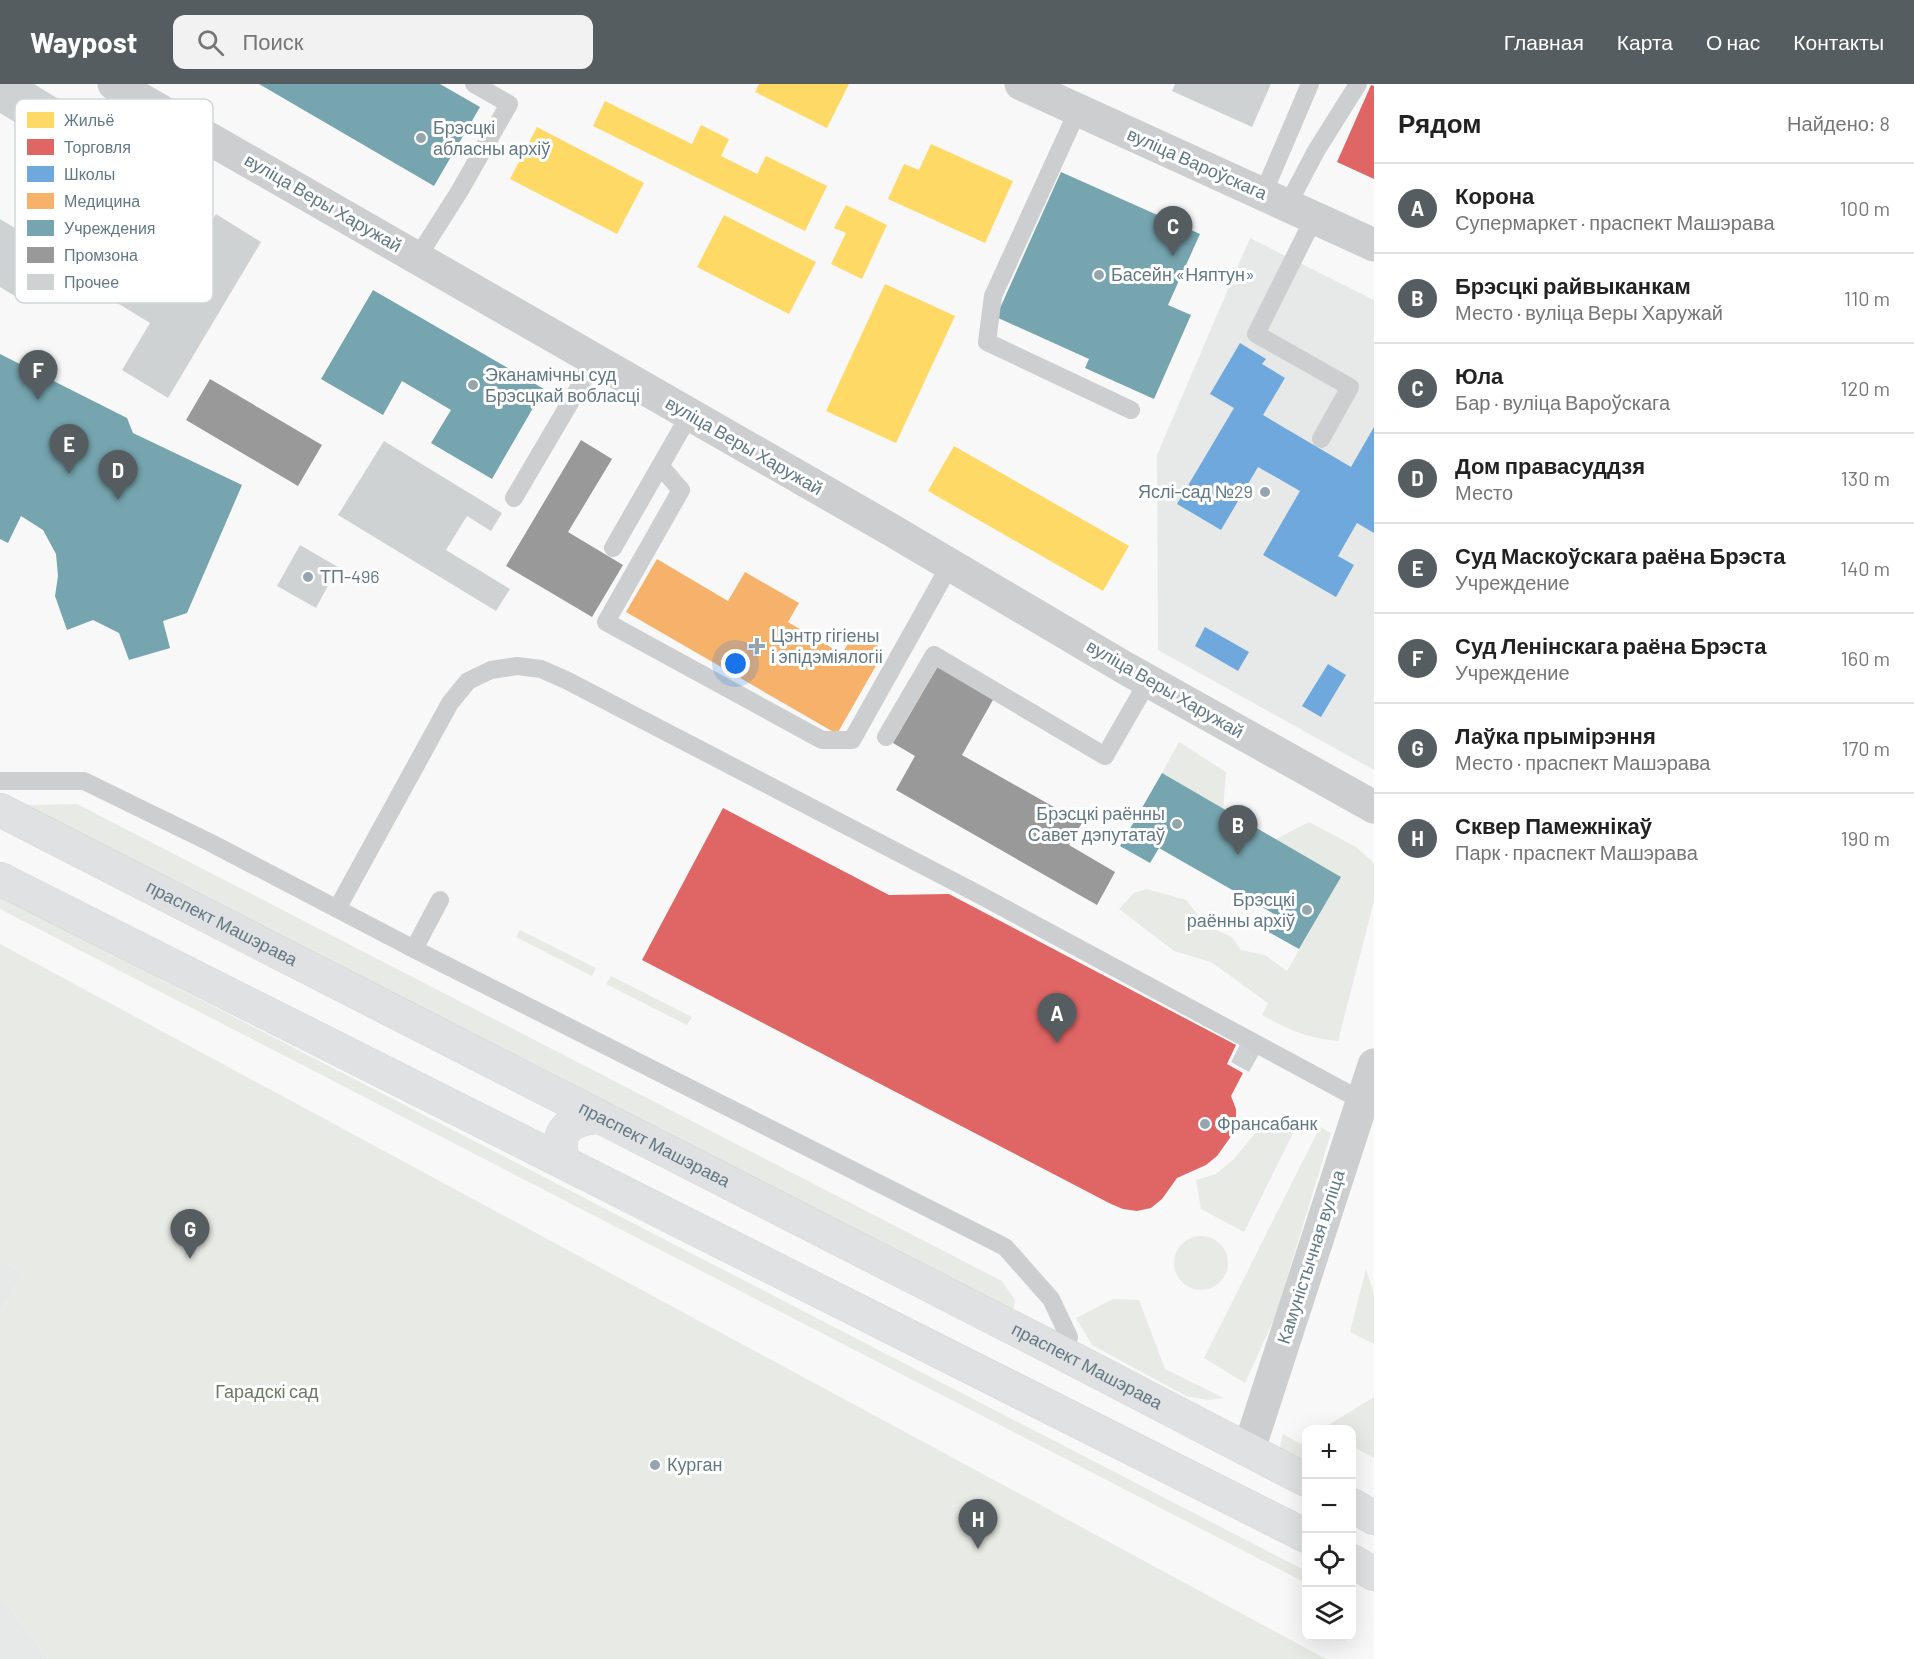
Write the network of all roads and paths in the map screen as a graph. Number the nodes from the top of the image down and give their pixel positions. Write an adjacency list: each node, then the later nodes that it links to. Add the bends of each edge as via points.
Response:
1 (114, 84): 6 (street, вуліца Веры Харужай)
2 (474, 84): 11 (lane, via 509,104)
3 (1021, 84): 7 (street, вуліца Вароўскага)
4 (1310, 84): 9 (lane)
5 (1358, 84): 9 (lane, via 1316,151)
6 (140, 99)
7 (1078, 110): 9 (street, вуліца Вароўскага); 13 (lane, via 993,296 987,342)
8 (213, 141): 11 (street, вуліца Веры Харужай)
9 (1288, 206): 10 (street, вуліца Вароўскага); 15 (lane, via 1256,334 1350,387)
10 (1374, 245)
11 (417, 258): 12 (street, вуліца Веры Харужай)
12 (595, 360): 14 (street, вуліца Веры Харужай); 17 (lane)
13 (1131, 410)
14 (690, 414): 16 (lane); 19 (street, вуліца Веры Харужай)
15 (1321, 439)
16 (661, 466): 18 (lane); 19 (lane, via 681,490 606,622 822,740 852,740)
17 (514, 498)
18 (613, 548)
19 (950, 565): 20 (street, вуліца Веры Харужай)
20 (1148, 681): 21 (lane, via 1105,756 934,655); 23 (street, вуліца Веры Харужай)
21 (886, 737)
22 (0, 780): 27 (lane, via 84,782)
23 (1374, 807)
24 (0, 810): 31 (main road, праспект Машэрава)
25 (0, 879): 32 (main road)
26 (440, 900): 28 (lane)
27 (338, 909): 28 (lane); 30 (lane, via 456,695 468,681 491,670 517,666 541,669 978,894)
28 (414, 949): 33 (lane, via 1005,1247 1051,1299 1069,1337)
29 (1374, 1065): 30 (street, Камуністычная вуліца)
30 (1368, 1104): 34 (street, Камуністычная вуліца)
31 (599, 1117): 32 (main road, via 581,1118 567,1127 560,1149); 33 (main road, праспект Машэрава)
32 (564, 1161): 38 (main road)
33 (1064, 1354): 34 (main road, праспект Машэрава)
34 (1248, 1449): 35 (main road, праспект Машэрава)
35 (1304, 1479)
36 (1356, 1507): 37 (main road)
37 (1374, 1518)
38 (1302, 1533)
39 (1356, 1563): 40 (main road)
40 (1374, 1574)

